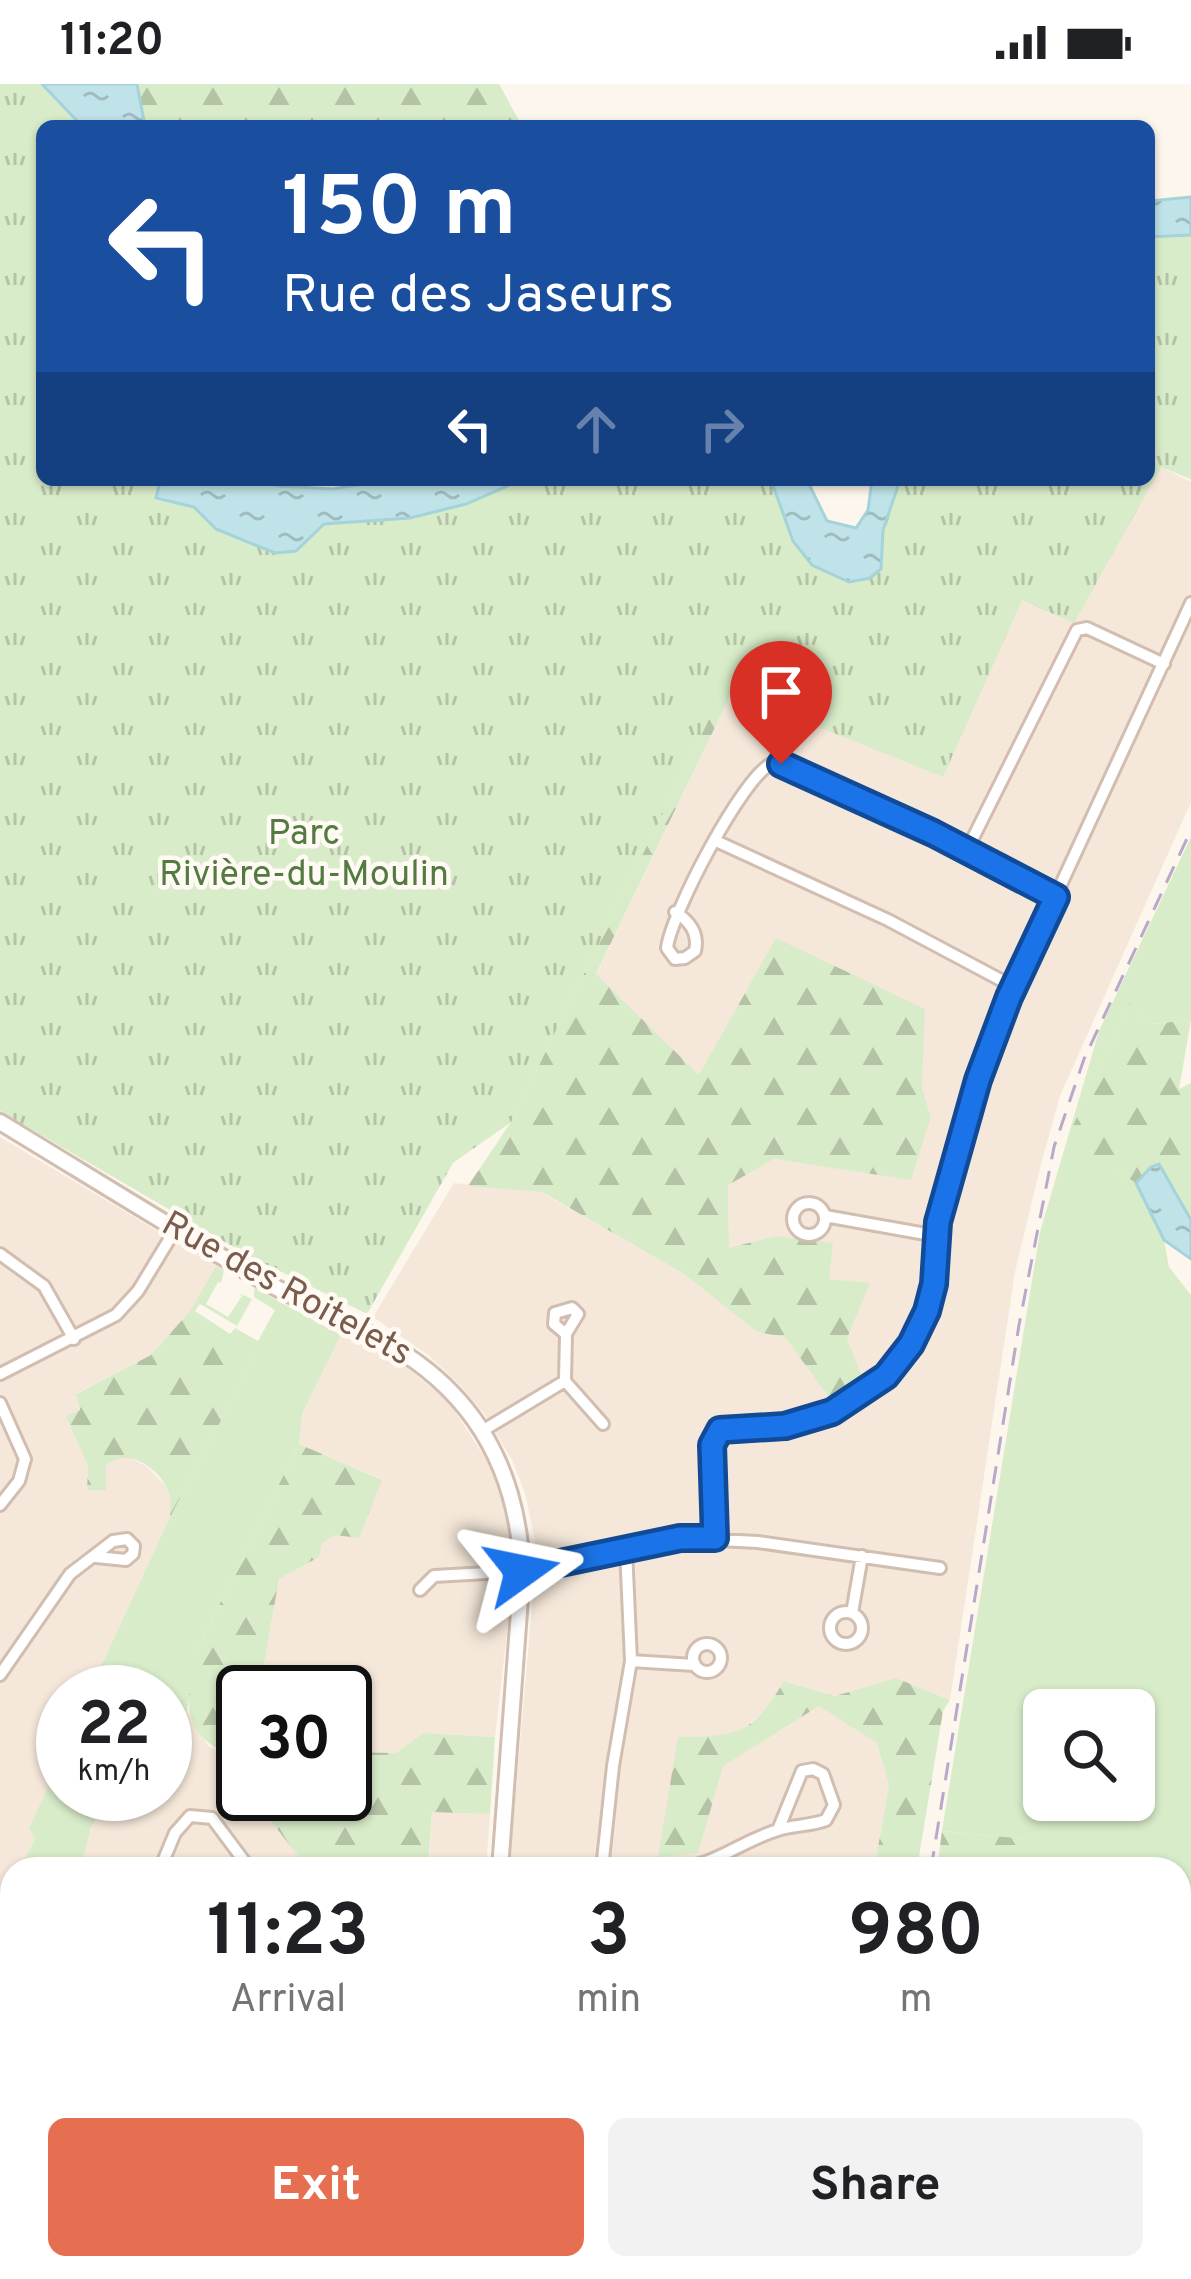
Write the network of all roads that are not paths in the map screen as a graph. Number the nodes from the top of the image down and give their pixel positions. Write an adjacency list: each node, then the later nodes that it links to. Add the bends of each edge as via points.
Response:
1 (1191, 604): 2 (street)
2 (1164, 664): 4 (street, via 1077,630); 5 (street)
3 (716, 842): 4 (street, via 763,767 781,764); 6 (street); 7 (street)
4 (967, 850): 5 (street)
5 (1056, 897): 7 (street)
6 (676, 912)
7 (1014, 987): 11 (street, via 978,1080)
8 (0, 1123): 10 (street, Rue des Roitelets)
9 (825, 1216): 11 (street)
10 (175, 1230): 14 (street, via 124,1309); 19 (street, Rue des Roitelets, via 397,1348)
11 (937, 1236): 21 (street, via 927,1311 886,1376 805,1423 720,1430 712,1445)
12 (0, 1253): 14 (street, via 44,1286)
13 (566, 1334): 16 (street)
14 (74, 1339): 15 (street)
15 (0, 1374)
16 (565, 1381): 18 (street); 19 (street)
17 (0, 1403): 20 (street, via 25,1459)
18 (603, 1424)
19 (482, 1431): 26 (street, Rue des Roitelets, via 512,1490)
20 (0, 1505)
21 (715, 1538): 22 (street); 23 (street)
22 (626, 1549): 26 (street); 29 (street)
23 (862, 1556): 25 (street); 28 (street)
24 (96, 1557): 31 (street, via 64,1581)
25 (940, 1568)
26 (522, 1571): 27 (street, via 434,1576); 35 (street, Rue des Roitelets)
27 (420, 1590)
28 (852, 1613)
29 (632, 1661): 30 (street); 36 (street)
30 (694, 1665)
31 (0, 1676)
32 (778, 1829): 32 (street, via 826,1820 834,1805 824,1774 802,1772); 37 (street)
33 (165, 1857): 34 (street, via 190,1816 212,1818)
34 (241, 1857)
35 (501, 1857)
36 (603, 1857)
37 (724, 1857)

